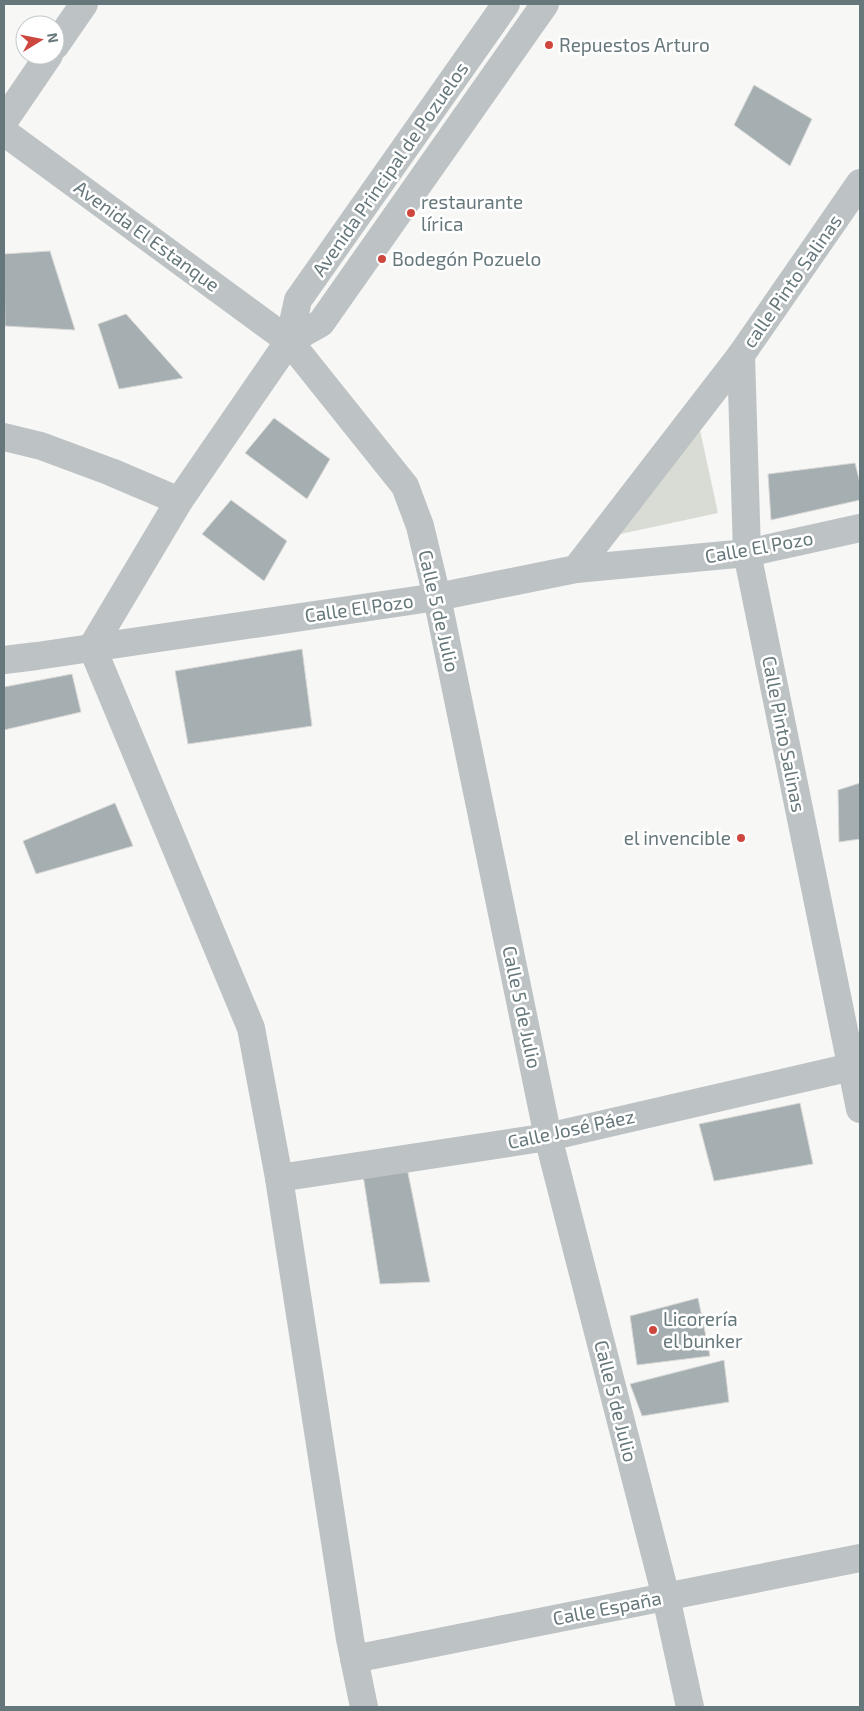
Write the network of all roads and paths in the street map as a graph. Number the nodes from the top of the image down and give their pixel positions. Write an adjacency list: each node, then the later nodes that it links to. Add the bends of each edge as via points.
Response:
1 (84, 4): 4 (street)
2 (544, 4): 5 (street, Avenida Principal de Pozuelos)
3 (501, 11): 5 (street); 10 (street, Avenida Principal de Pozuelos, via 298,300)
4 (65, 32)
5 (522, 36): 10 (street, Avenida Principal de Pozuelos, via 322,323)
6 (42, 65): 7 (street)
7 (4, 121)
8 (4, 132): 10 (street, Avenida El Estanque)
9 (860, 183): 11 (street, calle Pinto Salinas)
10 (289, 341): 13 (street, Avenida Principal de Pozuelos); 17 (street, Calle 5 de Julio, via 405,486 420,526)
11 (741, 355): 15 (street, Calle Pinto Salinas); 16 (street, calle Pinto Salinas)
12 (4, 437): 13 (street, via 59,452)
13 (179, 501): 18 (street, Avenida Principal de Pozuelos)
14 (860, 528): 15 (street, Calle El Pozo)
15 (747, 553): 16 (street, Calle El Pozo); 20 (street, Calle Pinto Salinas)
16 (576, 569): 17 (street, Calle El Pozo)
17 (437, 597): 18 (street, Calle El Pozo); 22 (street, Calle 5 de Julio)
18 (92, 647): 19 (street, Calle El Pozo); 23 (street, via 251,1028)
19 (4, 660)
20 (856, 1066): 21 (street, Calle Pinto Salinas); 22 (street, Calle José Páez)
21 (860, 1109)
22 (548, 1137): 23 (street, Calle José Páez); 25 (street, Calle 5 de Julio)
23 (279, 1178): 26 (street)
24 (860, 1558): 25 (street, Calle España)
25 (666, 1596): 26 (street, Calle España); 28 (street, Calle 5 de Julio)
26 (354, 1659): 27 (street)
27 (364, 1707)
28 (690, 1707)

